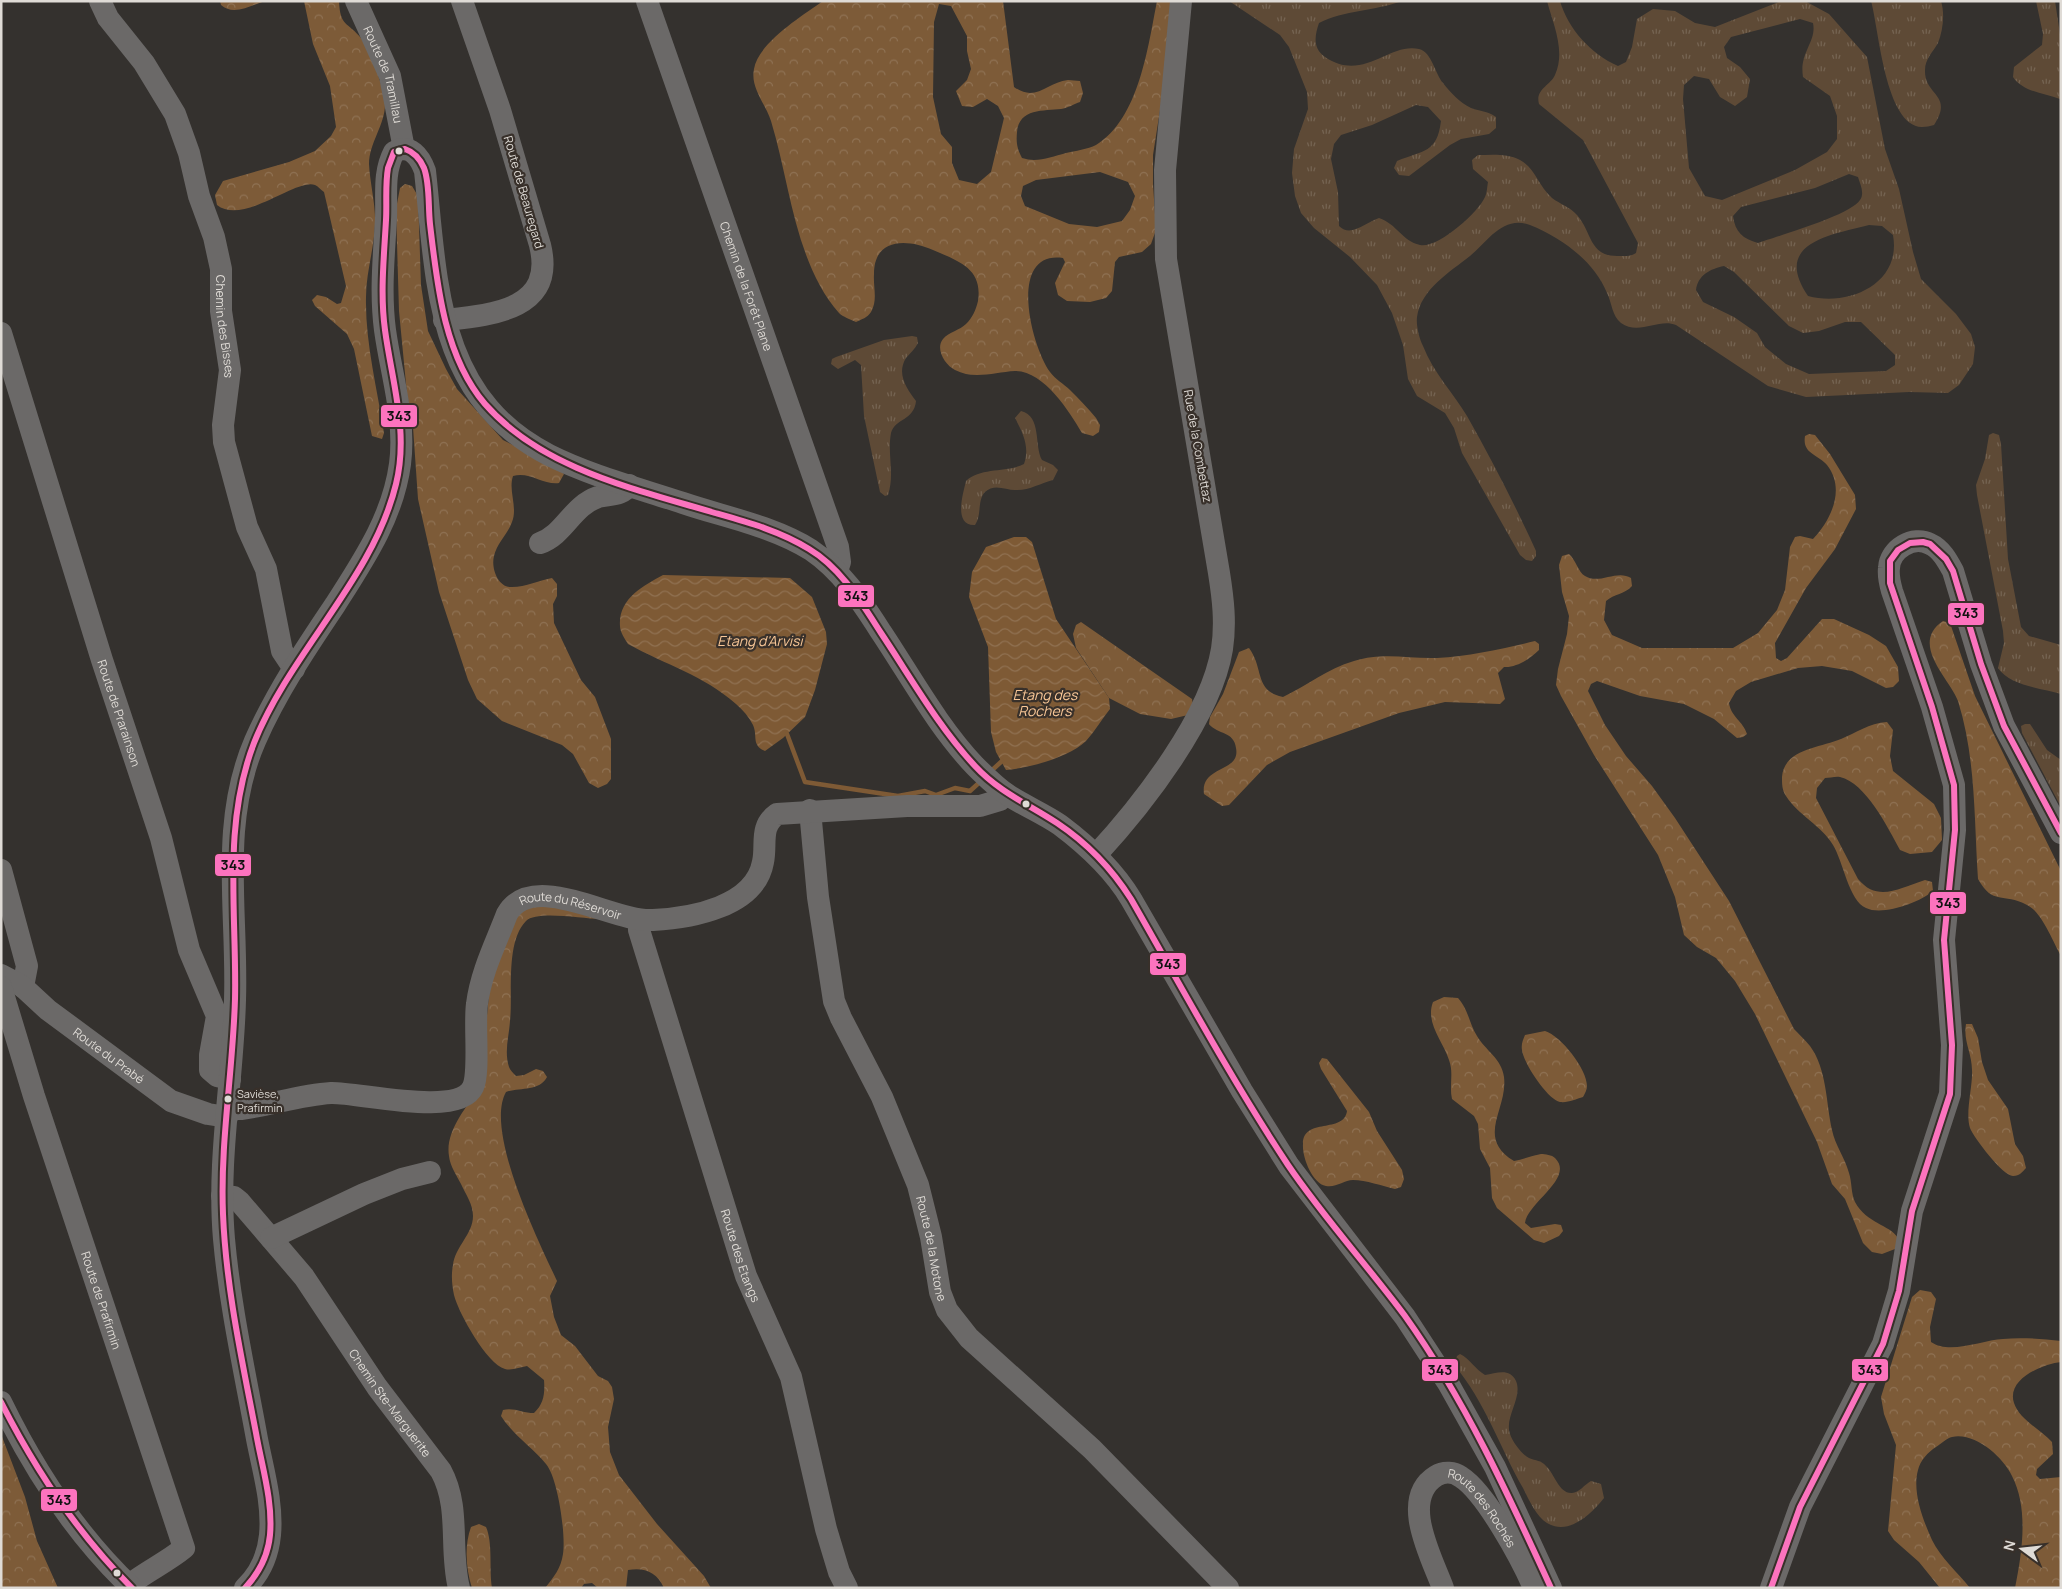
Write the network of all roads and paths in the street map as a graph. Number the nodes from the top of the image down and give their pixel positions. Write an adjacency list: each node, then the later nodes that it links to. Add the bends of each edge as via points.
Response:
1 (100, 1): 12 (street, Chemin des Bisses, via 108,18 144,63 175,114 214,237 221,269 221,311 230,370 224,442 247,527 268,576 282,651)
2 (356, 1): 6 (street, Route de Tramillau, via 390,76)
3 (462, 1): 7 (street, Route de Beauregard, via 500,110 543,264 539,284 523,303 505,310)
4 (647, 1): 11 (street, Chemin de la Forêt Plane, via 838,547 840,562)
5 (1181, 1): 16 (street, Rue de la Combettaz, via 1165,164 1166,259 1219,573 1224,637 1216,675 1196,720 1141,800)
6 (404, 149): 7 (street, Route des Rochés, via 419,158 424,171 431,247); 12 (street, via 394,152 387,170 382,276 385,331 401,430 396,490 371,548)
7 (444, 320): 9 (street, Route des Rochés, via 467,378 502,422 547,454)
8 (1, 333): 22 (street, Route de Prarainson, via 161,838 189,950 218,1016 210,1070 217,1076)
9 (629, 485): 10 (street, via 625,491 586,502 552,537); 11 (street, Route des Rochés, via 793,540)
10 (540, 543)
11 (837, 571): 13 (street, Route des Rochés, via 858,596 943,726 977,768)
12 (294, 669): 22 (street, via 253,745 238,799 232,870 236,998)
13 (1006, 794): 14 (street, Route du Réservoir, via 994,803 980,806); 16 (street, Route des Rochés, via 1059,824)
14 (810, 810): 18 (street, Route du Réservoir, via 782,812 770,819 764,832 761,870 749,889 735,900 705,911); 32 (street, Route de la Motone, via 818,897 834,1001 879,1091 916,1180 931,1238 940,1292 947,1310 969,1338 1100,1455)
15 (2061, 833): 36 (street, via 2004,726 1980,664 1953,571 1931,544 1924,541 1907,544 1891,558 1889,577 1948,759 1955,806 1944,940 1952,1046 1950,1094 1912,1212 1899,1291 1883,1344 1800,1507)
16 (1096, 855): 35 (street, Route des Rochés, via 1124,887 1289,1166 1405,1317 1448,1383 1495,1467)
17 (1, 870): 21 (street, via 27,966)
18 (639, 921): 23 (street, Route du Réservoir, via 559,898 528,898 511,906 478,996 475,1082 470,1092 460,1098 396,1102 342,1093 318,1094); 31 (street, Route des Etangs, via 659,999 746,1276 791,1376 826,1529)
19 (1, 975): 21 (street, Route du Prabé)
20 (1, 987): 28 (street, Route de Prafirmin, via 184,1548 146,1572)
21 (24, 987): 23 (street, Route du Prabé, via 48,1010 172,1100 208,1114)
22 (230, 1079): 23 (street)
23 (227, 1113): 25 (street)
24 (430, 1172): 26 (street, via 364,1194)
25 (222, 1196): 26 (street, Chemin Ste-Marguerite, via 236,1198); 29 (street, via 229,1284 270,1512 268,1550 258,1574)
26 (270, 1238): 30 (street, Chemin Ste-Marguerite, via 304,1277 377,1387 441,1471 453,1505)
27 (1, 1402): 28 (street, via 36,1467 59,1501 104,1558)
28 (131, 1586)
29 (245, 1588)
30 (459, 1588)
31 (847, 1588)
32 (1228, 1588)
33 (1443, 1588): 34 (street, Route des Rochés, via 1418,1515 1425,1487 1444,1472 1460,1476 1477,1494 1504,1532)
34 (1534, 1588)
35 (1551, 1588)
36 (1771, 1588)

